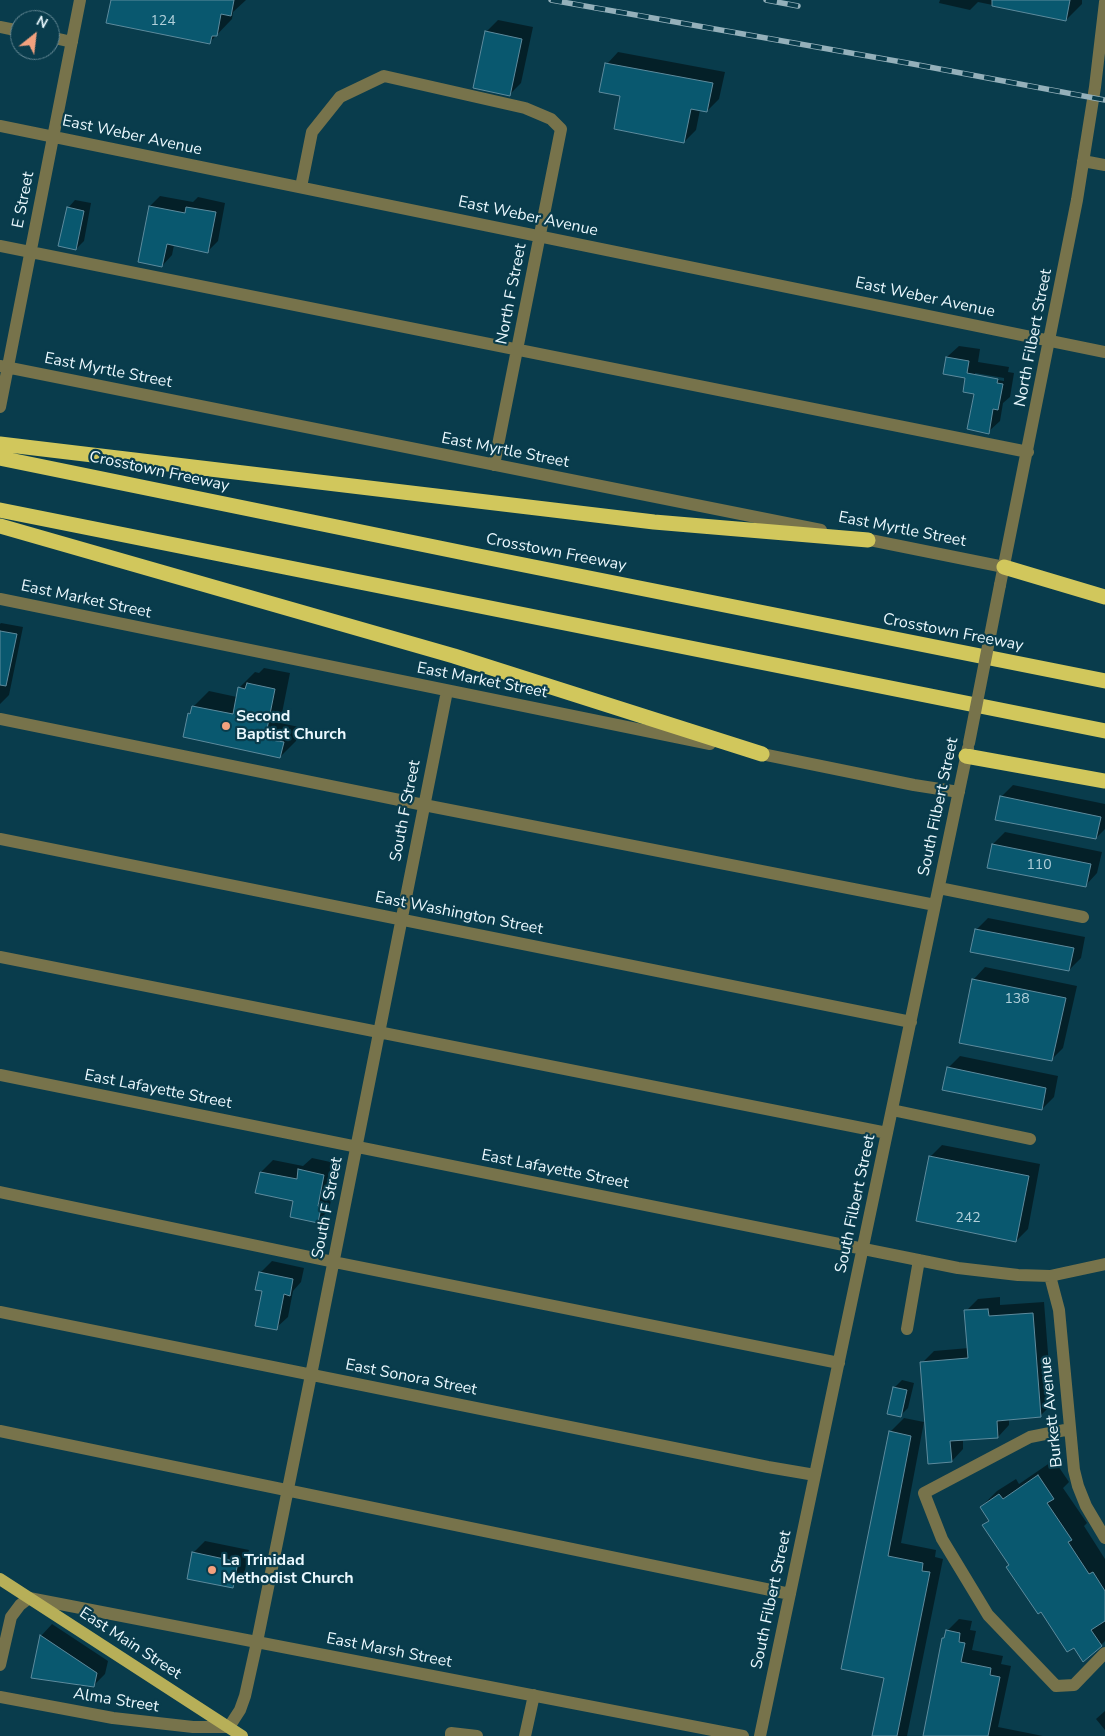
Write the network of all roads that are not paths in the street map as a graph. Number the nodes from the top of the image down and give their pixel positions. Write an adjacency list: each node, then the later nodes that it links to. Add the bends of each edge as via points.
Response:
1 (80, 0): 4 (street, E Street)
2 (1105, 2): 7 (street, North Filbert Street)
3 (60, 39): 4 (street)
4 (72, 42): 6 (street, E Street)
5 (0, 126): 6 (street, East Weber Avenue)
6 (53, 137): 9 (street, East Weber Avenue); 12 (street, E Street)
7 (1083, 162): 8 (street); 13 (street, North Filbert Street)
8 (1105, 166)
9 (302, 187): 10 (street, East Weber Avenue); 10 (street, North F Street, via 312,132 340,97 384,76 525,108 550,119 561,129)
10 (540, 236): 13 (street, East Weber Avenue); 14 (street, North F Street)
11 (0, 246): 12 (street)
12 (31, 252): 14 (street); 16 (street, E Street)
13 (1050, 340): 15 (street); 19 (street, North Filbert Street)
14 (517, 350): 19 (street); 21 (street, North F Street)
15 (1105, 352)
16 (4, 367): 17 (street, E Street); 21 (street, East Myrtle Street)
17 (1, 403)
18 (0, 444): 24 (highway, via 654,522)
19 (1028, 452): 25 (street, North Filbert Street)
20 (0, 458): 29 (highway, Crosstown Freeway)
21 (494, 465): 24 (street, East Myrtle Street)
22 (0, 510): 32 (highway)
23 (0, 526): 34 (highway, via 454,656)
24 (868, 540): 25 (street, East Myrtle Street)
25 (1004, 567): 26 (highway); 28 (street, North Filbert Street, bridge)
26 (1105, 597)
27 (0, 599): 30 (street, East Market Street)
28 (982, 678): 33 (street, South Filbert Street, bridge)
29 (1105, 681)
30 (447, 691): 34 (street, East Market Street); 37 (street, South F Street)
31 (0, 719): 37 (street)
32 (1105, 731)
33 (968, 750): 35 (highway); 36 (street, South Filbert Street)
34 (762, 754): 36 (street, East Market Street)
35 (1105, 781)
36 (959, 792): 39 (street, South Filbert Street)
37 (424, 805): 40 (street); 42 (street, South F Street)
38 (0, 839): 42 (street, East Washington Street)
39 (939, 888): 40 (street, South Filbert Street); 41 (street)
40 (935, 905): 44 (street, South Filbert Street)
41 (1083, 917)
42 (402, 919): 44 (street, East Washington Street); 45 (street, South F Street)
43 (0, 957): 45 (street)
44 (911, 1022): 47 (street, South Filbert Street)
45 (379, 1032): 48 (street); 50 (street, South F Street)
46 (0, 1075): 50 (street, East Lafayette Street)
47 (892, 1110): 48 (street, South Filbert Street); 49 (street)
48 (887, 1133): 52 (street, South Filbert Street)
49 (1030, 1139)
50 (356, 1147): 52 (street, East Lafayette Street); 54 (street, South F Street)
51 (0, 1192): 54 (street)
52 (863, 1249): 53 (street, East Lafayette Street); 61 (street, South Filbert Street)
53 (919, 1260): 58 (street, East Lafayette Street, via 958,1268); 60 (street)
54 (334, 1262): 61 (street); 62 (street, South F Street)
55 (1105, 1264): 56 (street, East Lafayette Street)
56 (1090, 1268): 57 (street); 58 (street, East Lafayette Street)
57 (1105, 1271)
58 (1050, 1276): 63 (street, Burkett Avenue, via 1059,1310)
59 (0, 1312): 62 (street, East Sonora Street)
60 (907, 1329)
61 (839, 1363): 65 (street, South Filbert Street)
62 (311, 1375): 65 (street, East Sonora Street); 66 (street, South F Street)
63 (1070, 1429): 67 (street, Burkett Avenue, via 1078,1486); 73 (street, via 1030,1438 924,1493 942,1539 988,1615 1056,1686 1074,1685)
64 (0, 1431): 66 (street)
65 (815, 1475): 69 (street, South Filbert Street)
66 (288, 1490): 69 (street); 71 (street, South F Street)
67 (1105, 1538)
68 (0, 1579): 70 (main road, East Main Street)
69 (790, 1594): 83 (street, South Filbert Street)
70 (29, 1598): 71 (street, East Marsh Street); 72 (street, via 11,1617); 77 (main road, East Main Street)
71 (257, 1642): 75 (street, East Marsh Street); 77 (street, South F Street, via 245,1696)
72 (2, 1649): 74 (street)
73 (1105, 1654)
74 (0, 1665)
75 (534, 1695): 81 (street); 82 (street, East Marsh Street)
76 (0, 1697): 77 (street, Alma Street, via 113,1718 174,1726)
77 (228, 1727): 79 (main road, East Main Street)
78 (451, 1735): 80 (street)
79 (242, 1736)
80 (477, 1736)
81 (526, 1736)
82 (744, 1736)
83 (760, 1736)

